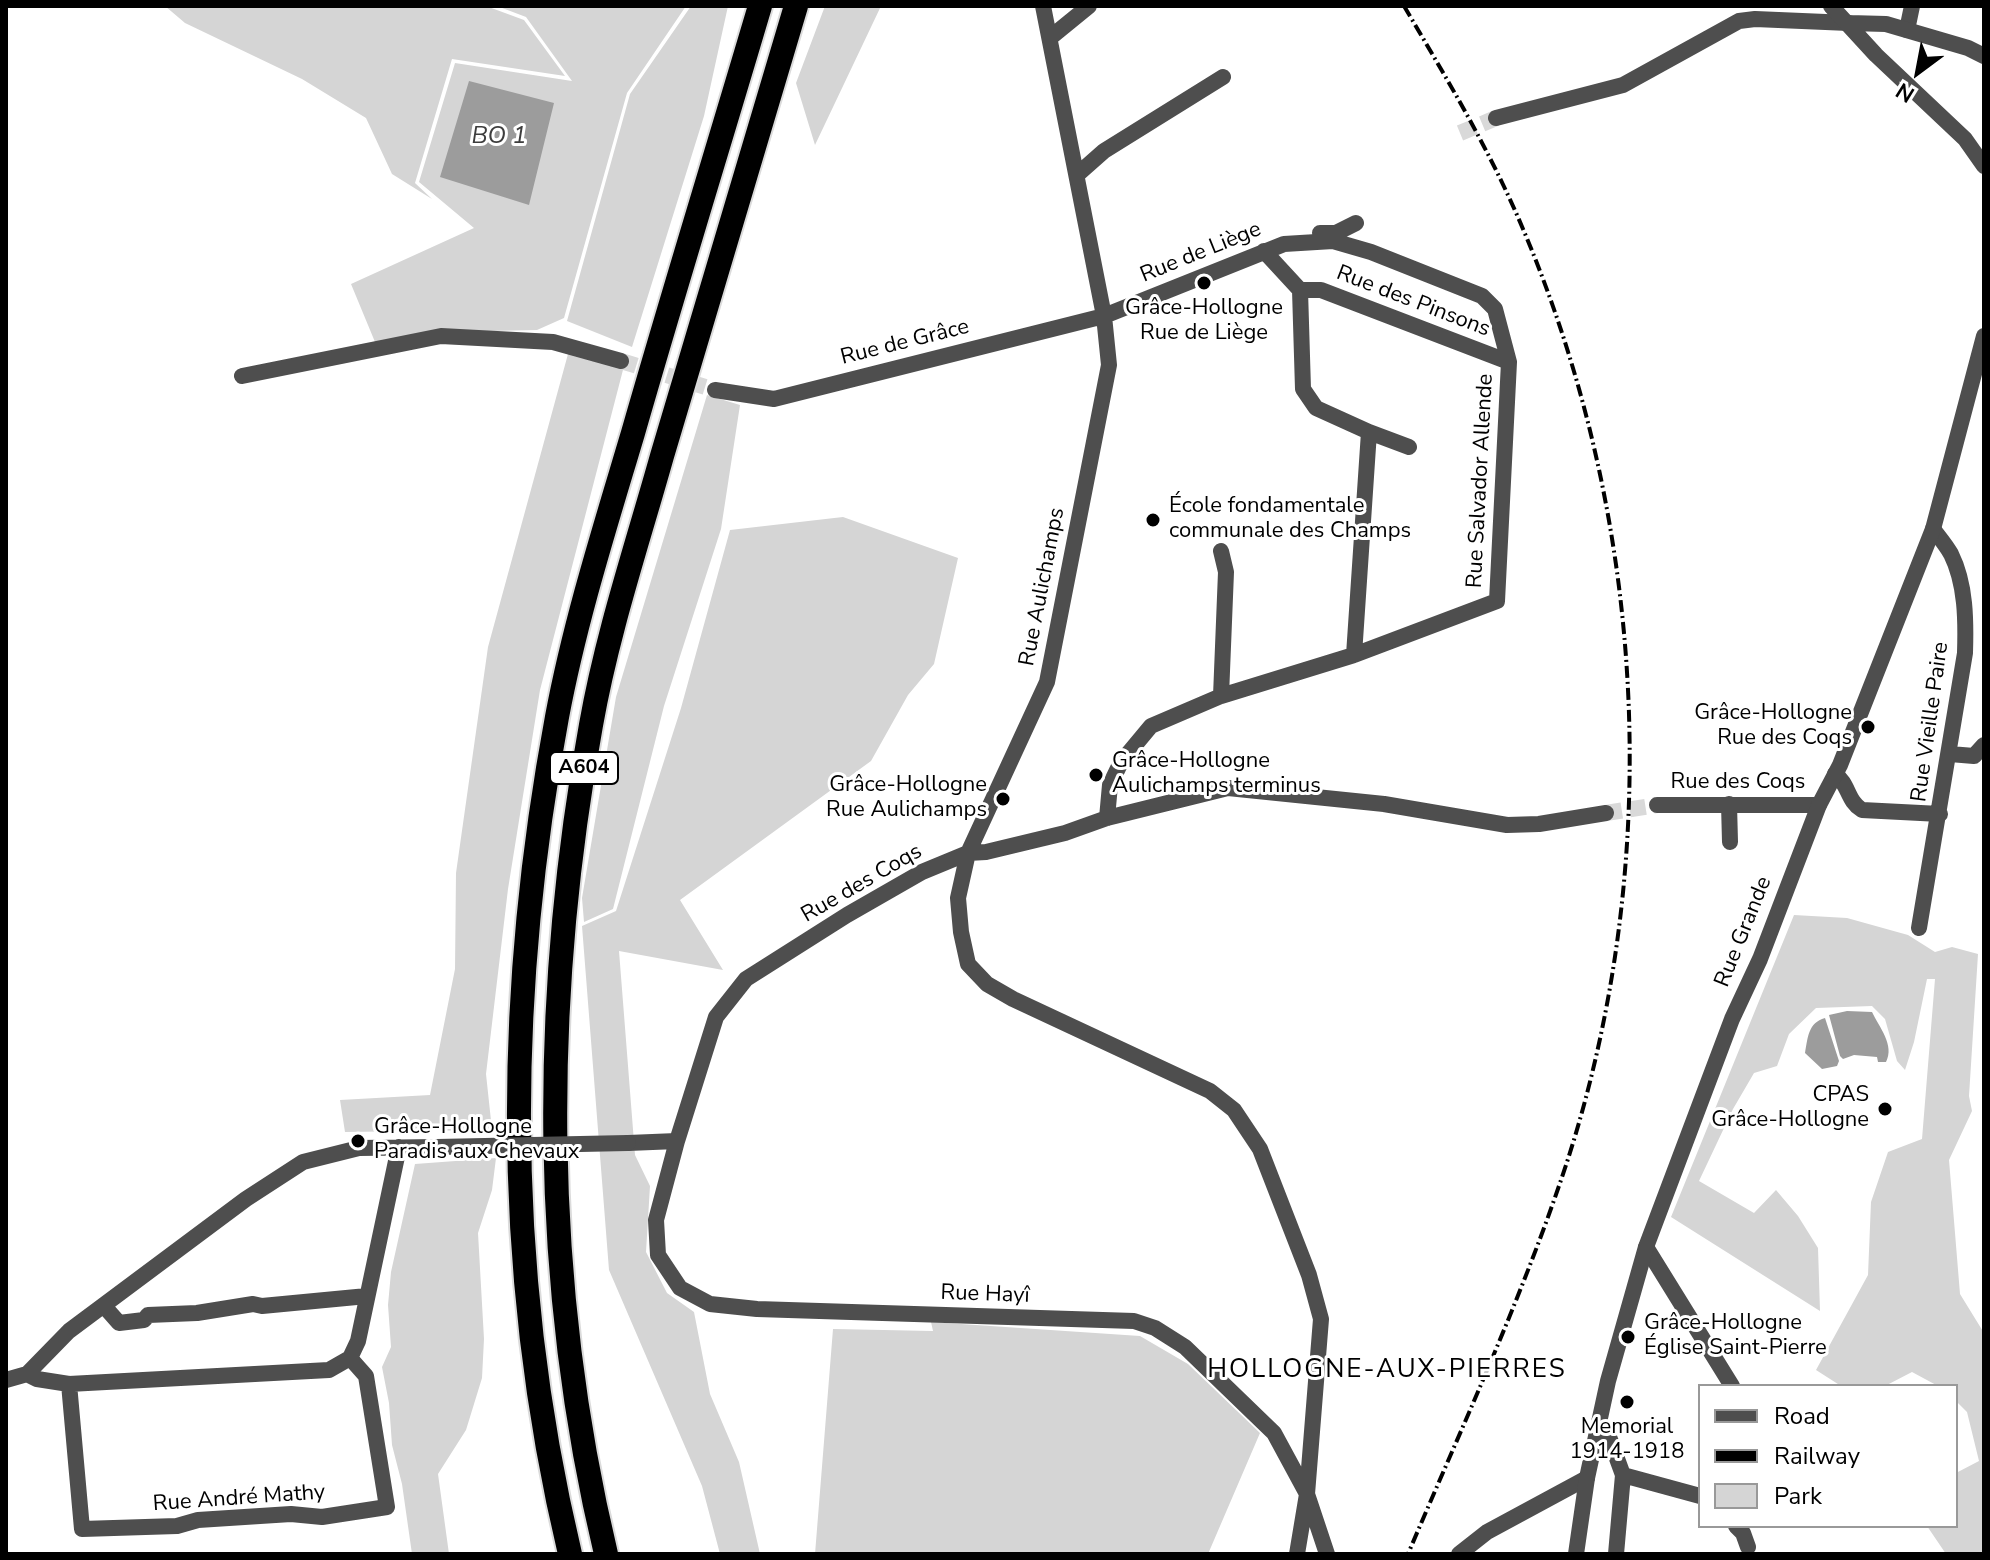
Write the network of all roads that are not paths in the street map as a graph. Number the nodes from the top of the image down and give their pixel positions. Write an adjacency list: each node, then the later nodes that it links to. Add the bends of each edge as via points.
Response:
1 (760, 6): 61 (highway, A604, via 589,583 558,713 535,848 521,984 522,1246 537,1380)
2 (796, 6): 62 (highway, A604, via 623,593 591,721 570,854 557,986 558,1245 572,1376)
3 (1043, 6): 11 (street, Rue Aulichamps)
4 (1089, 6): 11 (street)
5 (1741, 6): 8 (street)
6 (1831, 6): 9 (street)
7 (1912, 6): 10 (street)
8 (1769, 20): 9 (street); 14 (street, via 1739,21 1623,85)
9 (1849, 23): 10 (street); 15 (street, via 1965,139)
10 (1907, 30): 12 (street)
11 (1051, 37): 16 (street, Rue Aulichamps)
12 (1984, 56)
13 (1223, 77): 16 (street, via 1104,151)
14 (1496, 118)
15 (1984, 166)
16 (1078, 174): 21 (street, Rue Aulichamps)
17 (1356, 223): 18 (street, Rue de Liège, via 1336,233 1293,233)
18 (1284, 244): 19 (street, Rue de Liège); 24 (street, Rue Salvador Allende, via 1333,241 1482,296 1495,309)
19 (1264, 251): 20 (street); 21 (street, Rue de Liège)
20 (1300, 290): 24 (street, Rue des Pinsons, via 1321,290); 27 (street, via 1303,389 1316,408)
21 (1104, 316): 26 (street, Rue de Grâce, via 774,399); 42 (street, Rue Aulichamps, via 1109,365 1047,682)
22 (1984, 336): 29 (street, Rue Grande)
23 (621, 361): 25 (street, via 553,342 441,336)
24 (1509, 362): 31 (street, Rue Salvador Allende, via 1497,601)
25 (242, 376)
26 (715, 390)
27 (1369, 432): 28 (street); 31 (street)
28 (1409, 447)
29 (1933, 529): 33 (street, Rue Vieille Paire, via 1951,555 1966,620); 34 (street, Rue Grande)
30 (1221, 551): 32 (street, via 1226,572)
31 (1354, 655): 32 (street, Rue Salvador Allende)
32 (1221, 696): 40 (street, Rue Salvador Allende, via 1151,726 1121,762 1110,785)
33 (1971, 756): 39 (street, Rue Vieille Paire)
34 (1835, 774): 37 (street, Rue Grande); 39 (street, via 1862,810)
35 (1729, 804): 36 (street, Rue des Coqs); 37 (street, Rue des Coqs); 41 (street)
36 (1657, 805)
37 (1819, 805): 46 (street, Rue Grande)
38 (1606, 813): 40 (street, Rue des Coqs, via 1507,825 1384,804 1228,788)
39 (1940, 814): 43 (street, Rue Vieille Paire)
40 (1107, 818): 42 (street, Rue des Coqs, via 1065,833)
41 (1730, 842)
42 (968, 853): 44 (street, Rue des Coqs, via 922,872 746,979 716,1017); 57 (street, Rue Aulichamps, via 958,898 961,932 968,964 987,984 1210,1091 1234,1110 1260,1149 1321,1319)
43 (1919, 928)
44 (677, 1141): 45 (street, bridge); 57 (street, Rue Hayî, via 656,1220 658,1255 680,1288 710,1304 757,1309 1134,1321 1185,1347 1274,1433)
45 (399, 1147): 47 (street); 48 (street, via 359,1148 303,1162)
46 (1646, 1247): 53 (street); 54 (street, Rue Grande)
47 (367, 1296): 48 (street, via 148,1315 119,1323); 49 (street)
48 (104, 1306): 50 (street, via 69,1331)
49 (350, 1358): 52 (street, via 329,1370); 52 (street, Rue André Mathy, via 366,1376 387,1507 322,1517 291,1514 82,1529)
50 (27, 1374): 51 (street); 52 (street)
51 (6, 1380)
52 (69, 1384)
53 (1731, 1384)
54 (1597, 1428): 55 (street, via 1608,1434); 56 (street, Rue Grande)
55 (1623, 1475): 58 (street); 67 (street)
56 (1587, 1478): 65 (street, via 1487,1532); 66 (street, Rue Grande)
57 (1307, 1494): 63 (street, Rue Aulichamps); 64 (street, Rue Hayî)
58 (1698, 1495)
59 (1738, 1528): 60 (street)
60 (1748, 1547)
61 (570, 1554)
62 (606, 1554)
63 (1297, 1554)
64 (1327, 1554)
65 (1459, 1554)
66 (1576, 1554)
67 (1616, 1554)

